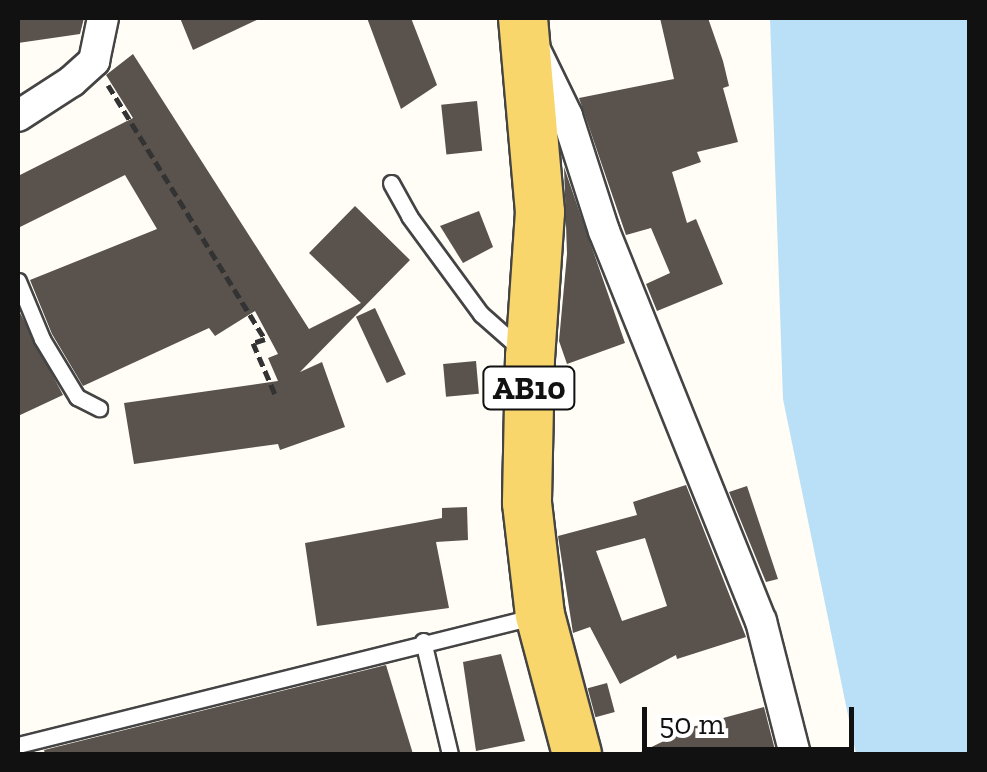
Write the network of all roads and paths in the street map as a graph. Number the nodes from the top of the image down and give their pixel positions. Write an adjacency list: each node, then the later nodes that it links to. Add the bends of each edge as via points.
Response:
1 (103, 18): 3 (street)
2 (525, 26): 7 (main road, AB10, via 540,212); 15 (street, via 567,116 604,232 761,621)
3 (94, 62): 4 (street); 8 (path, via 264,339 253,343)
4 (18, 116)
5 (392, 182): 7 (lane, via 481,314)
6 (18, 280): 9 (lane, via 76,398)
7 (530, 357): 10 (main road, AB10, via 527,503)
8 (275, 394)
9 (99, 408)
10 (540, 615): 11 (lane); 14 (main road, AB10)
11 (423, 641): 12 (lane); 13 (lane)
12 (18, 745)
13 (450, 754)
14 (577, 754)
15 (795, 754)

